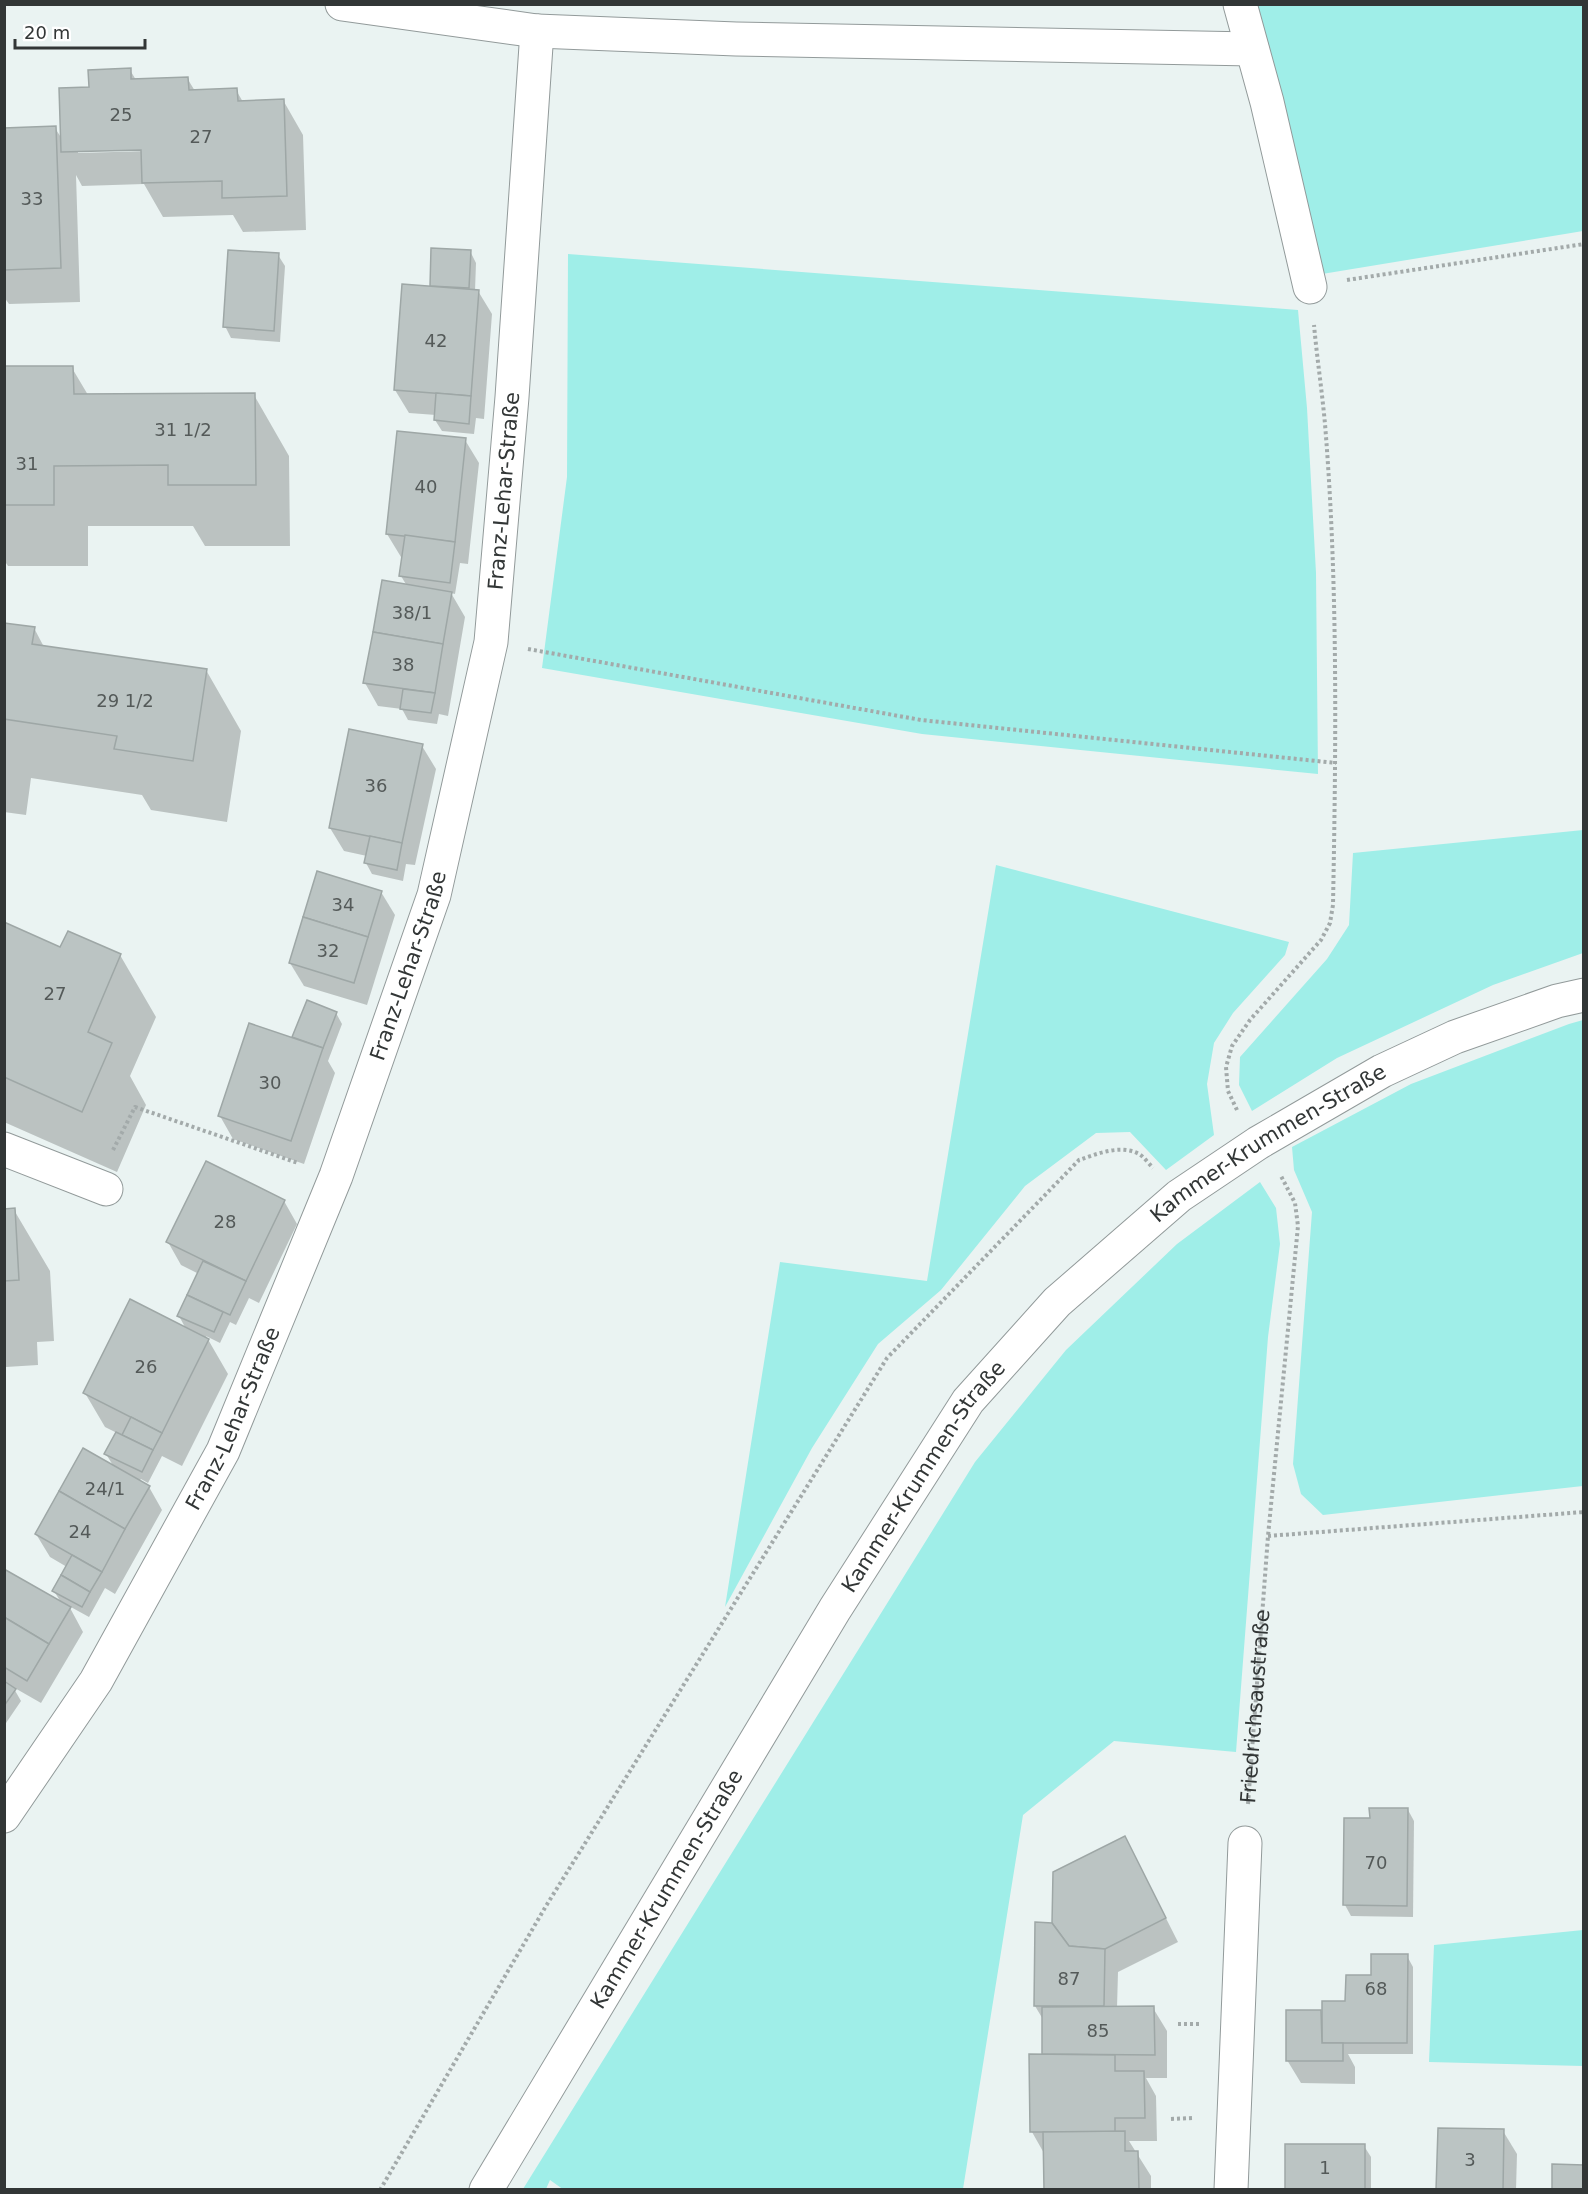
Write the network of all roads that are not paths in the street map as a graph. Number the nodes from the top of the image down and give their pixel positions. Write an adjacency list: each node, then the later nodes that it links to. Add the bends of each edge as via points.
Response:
1 (342, 4): 3 (street)
2 (1240, 4): 4 (street)
3 (537, 31): 4 (street, via 760,40); 9 (street, Franz-Lehar-Straße, via 491,642 434,895 336,1176 223,1451 96,1681)
4 (1252, 49): 5 (street)
5 (1310, 286)
6 (1584, 994): 11 (street, Kammer-Krummen-Straße, via 1455,1037 1382,1071 1258,1143 1179,1196 1058,1302 968,1401 835,1610)
7 (4, 1149): 8 (street)
8 (95, 1186)
9 (4, 1816)
10 (1245, 1843): 12 (street)
11 (486, 2190)
12 (1231, 2190)

